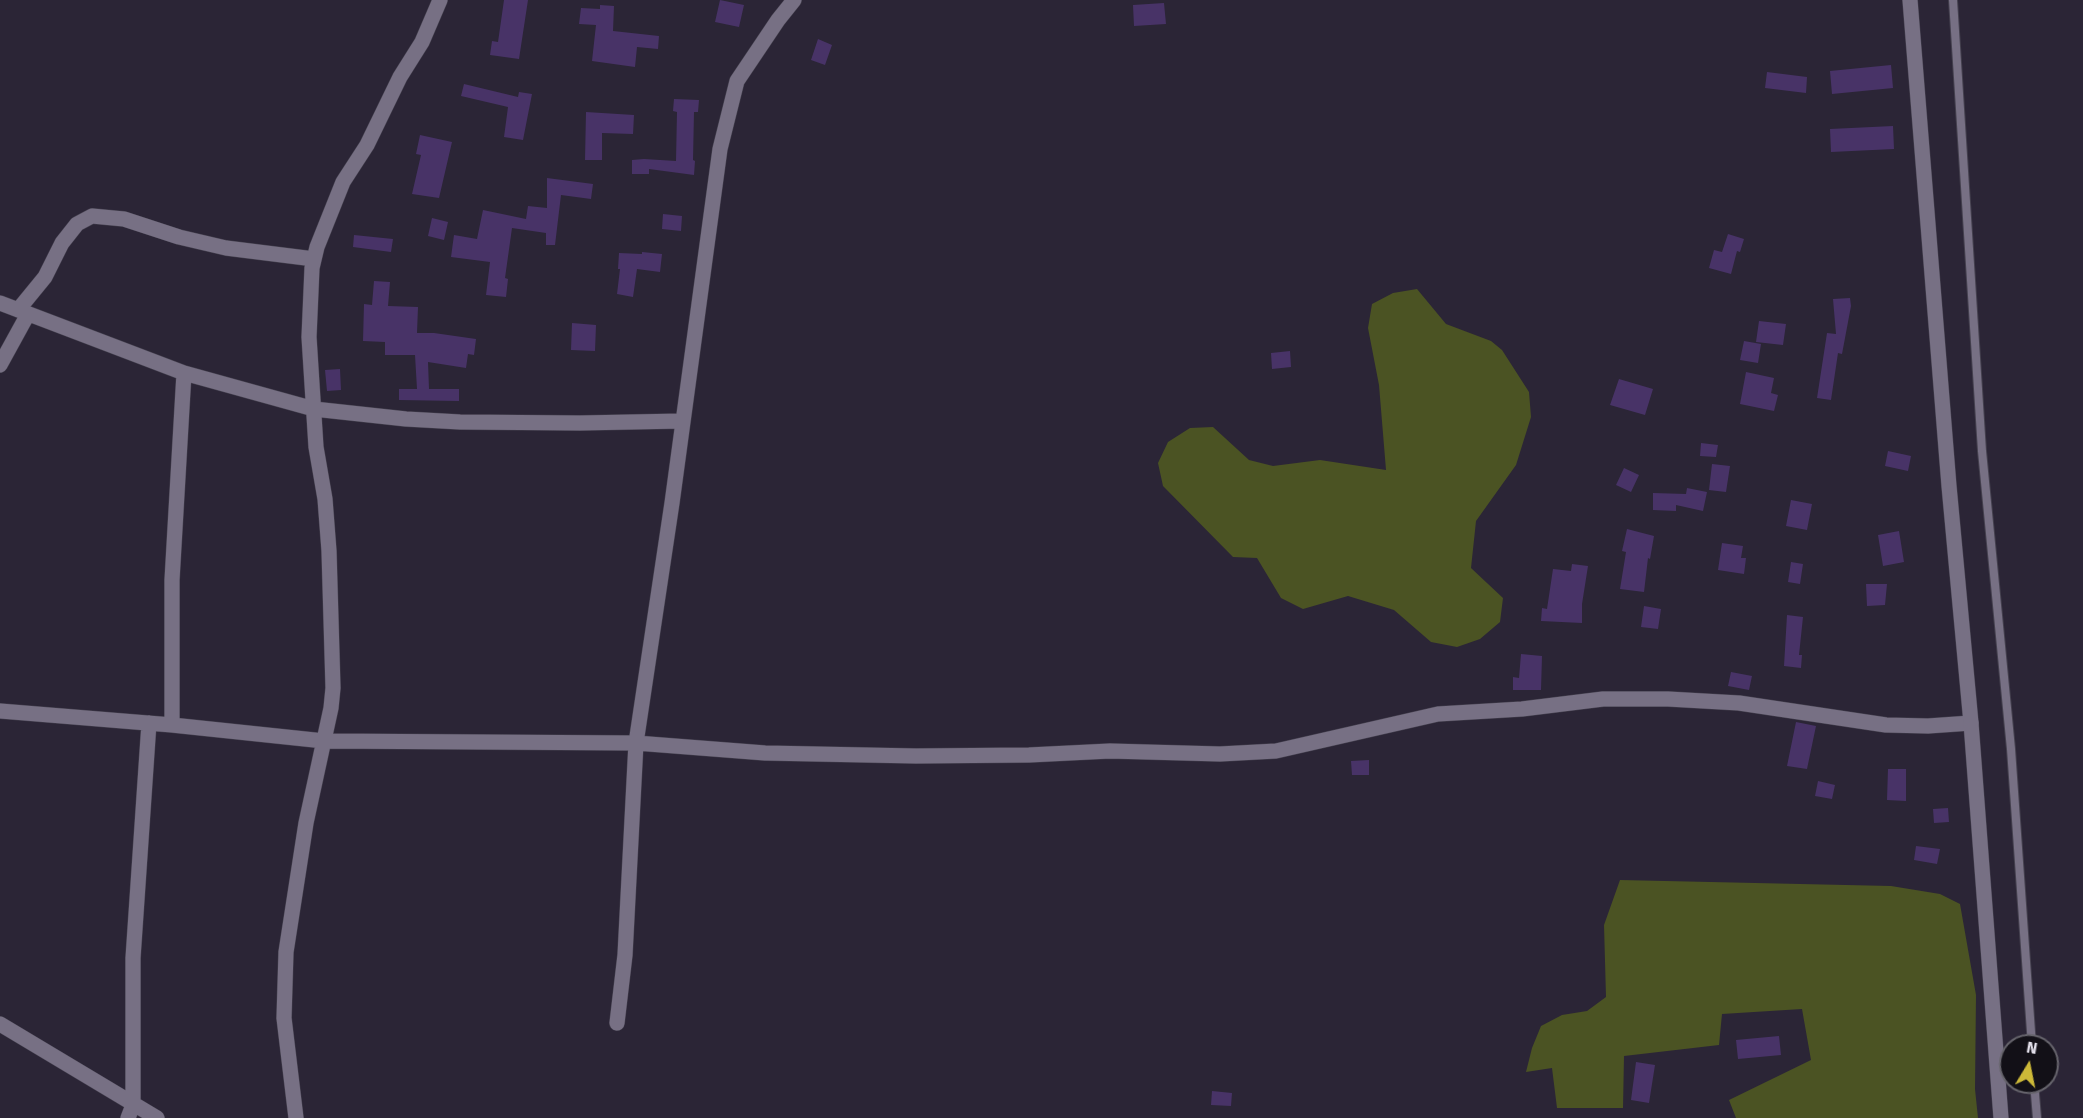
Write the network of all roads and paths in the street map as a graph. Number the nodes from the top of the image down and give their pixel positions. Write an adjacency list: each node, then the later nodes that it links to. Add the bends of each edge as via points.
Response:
1 (440, 0): 5 (street, via 422,42 343,182)
2 (794, 0): 11 (street, via 742,72 734,91 720,149)
3 (1910, 0): 14 (street)
4 (1953, 0): 20 (lane, via 1982,451 2011,749)
5 (314, 259): 7 (street, via 226,248 124,219 92,216 77,224 62,243); 10 (street, via 309,337)
6 (0, 303): 7 (street)
7 (23, 312): 8 (street); 9 (street)
8 (0, 364)
9 (184, 373): 10 (street); 15 (street, via 172,580)
10 (314, 409): 11 (street, via 460,422); 16 (street, via 330,550 333,688)
11 (682, 421): 17 (street)
12 (1, 713): 13 (street)
13 (149, 723): 15 (street); 22 (street, via 133,958)
14 (1971, 723): 17 (street, via 1886,725 1739,703 1603,699 1438,714 1276,751 1220,754 811,754); 25 (street)
15 (172, 725): 16 (street)
16 (324, 741): 17 (street); 24 (street, via 306,823 286,952 284,1018)
17 (636, 743): 18 (street, via 625,955)
18 (616, 1023)
19 (0, 1024): 22 (street)
20 (2031, 1034)
21 (2035, 1094): 26 (lane)
22 (130, 1111): 23 (street)
23 (157, 1118)
24 (296, 1118)
25 (2001, 1118)
26 (2037, 1118)

